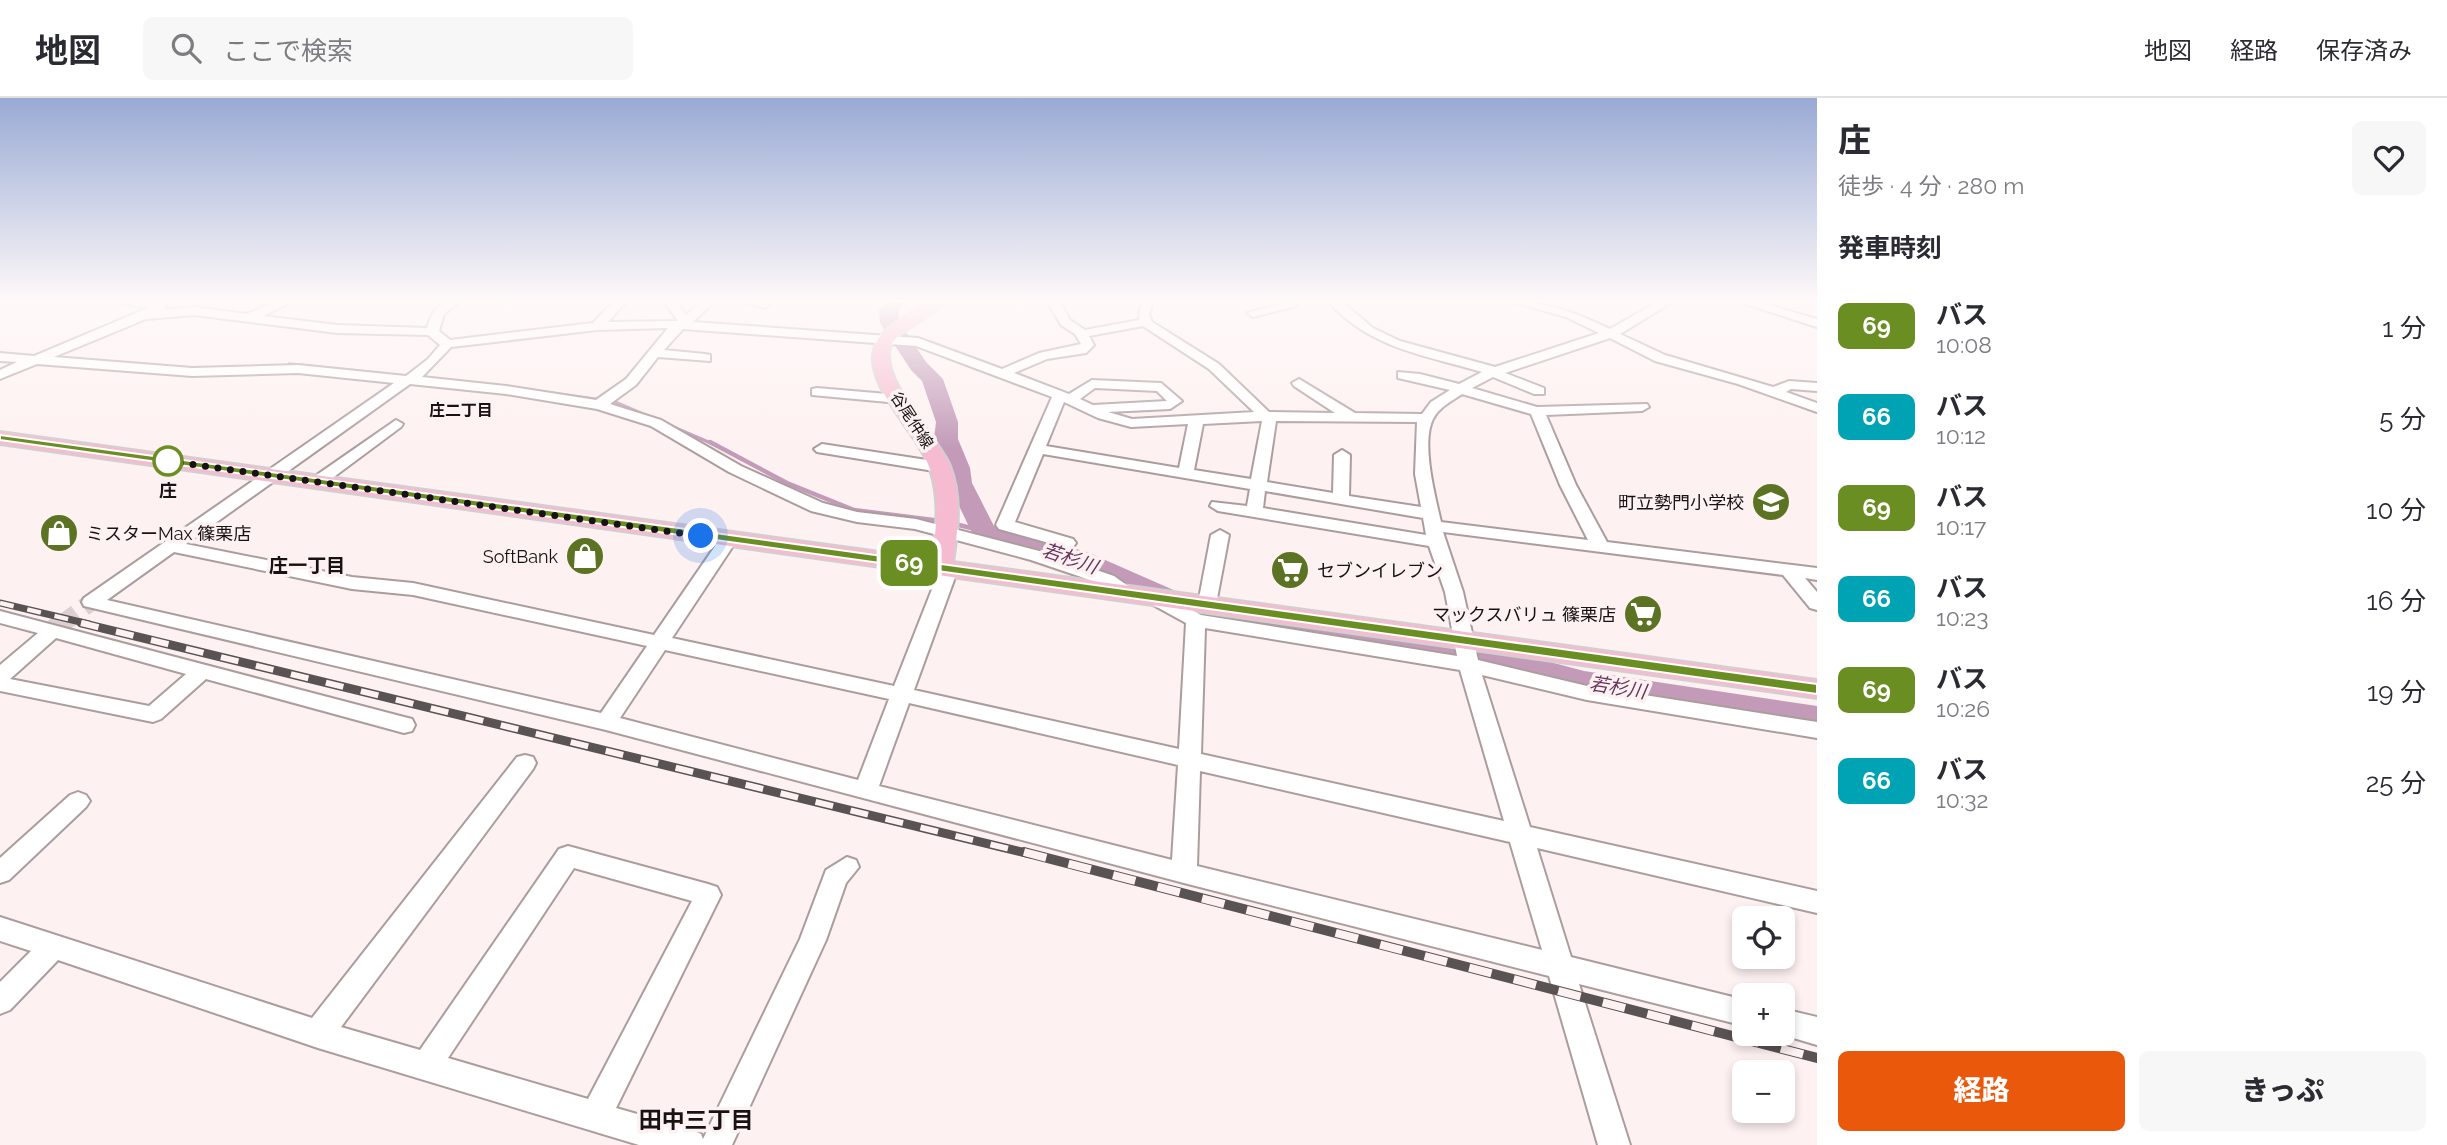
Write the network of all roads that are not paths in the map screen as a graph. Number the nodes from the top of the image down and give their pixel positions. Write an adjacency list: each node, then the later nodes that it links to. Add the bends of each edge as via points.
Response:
1 (58, 350): 14 (street)
2 (444, 350): 19 (street)
3 (658, 350): 11 (street)
4 (885, 350): 26 (main road, 谷尾仲線, via 879,364)
5 (938, 350): 16 (street)
6 (1081, 350): 16 (street, via 1044,356)
7 (1189, 350): 33 (street, via 1226,373)
8 (1416, 350): 15 (street)
9 (1561, 350): 15 (street)
10 (1643, 350): 25 (street)
11 (655, 353): 13 (street); 28 (street, via 631,382)
12 (0, 357): 14 (street)
13 (705, 358)
14 (30, 361): 17 (street); 19 (street, via 204,373 299,369)
15 (1492, 372): 22 (street); 23 (street)
16 (1000, 374): 27 (street)
17 (0, 375)
18 (1403, 375): 22 (street)
19 (407, 381): 28 (street); 44 (street)
20 (1299, 383): 34 (street)
21 (1817, 387): 25 (street, via 1789,385)
22 (1462, 388): 32 (street, via 1514,408); 35 (street, via 1436,405)
23 (1539, 391)
24 (817, 392): 26 (street)
25 (1773, 393): 31 (street)
26 (899, 398): 42 (main road, 谷尾仲線)
27 (1065, 398): 30 (street); 30 (street, via 1092,384 1161,387 1175,401 1170,405); 53 (street, via 1005,525)
28 (600, 405): 51 (street, via 656,423 736,469 817,506 839,514)
29 (1642, 407): 32 (street)
30 (1089, 408): 36 (street, via 1131,423)
31 (1817, 408)
32 (1537, 411): 57 (street)
33 (1265, 416): 34 (street); 36 (street); 46 (street, via 1269,421)
34 (1350, 416): 35 (street)
35 (1426, 418): 50 (street, via 1423,474)
36 (1196, 421): 43 (street)
37 (396, 424): 45 (street)
38 (0, 438): 44 (main road)
39 (822, 449): 42 (street)
40 (1044, 450): 43 (street)
41 (1342, 455): 47 (street)
42 (940, 467): 51 (main road, 谷尾仲線, via 950,509)
43 (1186, 473): 46 (street)
44 (272, 475): 45 (main road); 56 (street)
45 (317, 482): 54 (main road)
46 (1259, 484): 47 (street); 49 (street)
47 (1341, 498): 50 (street)
48 (1217, 506): 49 (street)
49 (1254, 511): 50 (street)
50 (1434, 527): 57 (street); 68 (street)
51 (948, 532): 58 (street); 59 (main road, 谷尾仲線)
52 (1220, 535): 64 (street)
53 (1045, 538): 55 (street); 58 (street)
54 (728, 540): 59 (main road); 67 (street)
55 (1067, 543)
56 (172, 546): 67 (street, via 352,583 413,589); 74 (street, via 91,602)
57 (1600, 546): 60 (street)
58 (1037, 556): 62 (street, via 1108,580)
59 (945, 568): 62 (main road); 73 (street)
60 (1787, 569): 61 (street); 63 (street)
61 (1817, 573)
62 (1130, 594): 64 (main road)
63 (1817, 604)
64 (1201, 609): 68 (main road); 77 (street)
65 (0, 617): 66 (street)
66 (53, 631): 69 (street); 70 (street)
67 (657, 643): 73 (street); 74 (street)
68 (1466, 652): 72 (main road); 76 (street, via 1587,693); 81 (street)
69 (202, 671): 71 (street, via 153,713); 75 (street)
70 (0, 676)
71 (0, 684)
72 (1817, 689)
73 (904, 695): 77 (street); 79 (street)
74 (606, 722): 79 (street)
75 (404, 725)
76 (1814, 734)
77 (1190, 759): 81 (street); 84 (street)
78 (524, 763): 93 (street)
79 (865, 791): 84 (street)
80 (78, 802): 83 (street)
81 (1518, 833): 85 (street); 88 (street)
82 (847, 867): 97 (street, via 835,877 813,940)
83 (0, 873)
84 (1184, 873): 88 (street)
85 (1817, 902)
86 (0, 929): 87 (street)
87 (53, 947): 89 (street); 93 (street)
88 (1560, 968): 90 (street); 98 (street)
89 (0, 1001)
90 (1732, 1010)
91 (1795, 1025): 92 (street)
92 (1817, 1031)
93 (318, 1034): 94 (street)
94 (426, 1066): 95 (street); 95 (street, via 568,856 708,895)
95 (595, 1117): 96 (street)
96 (690, 1145)
97 (716, 1145)
98 (1614, 1145)

